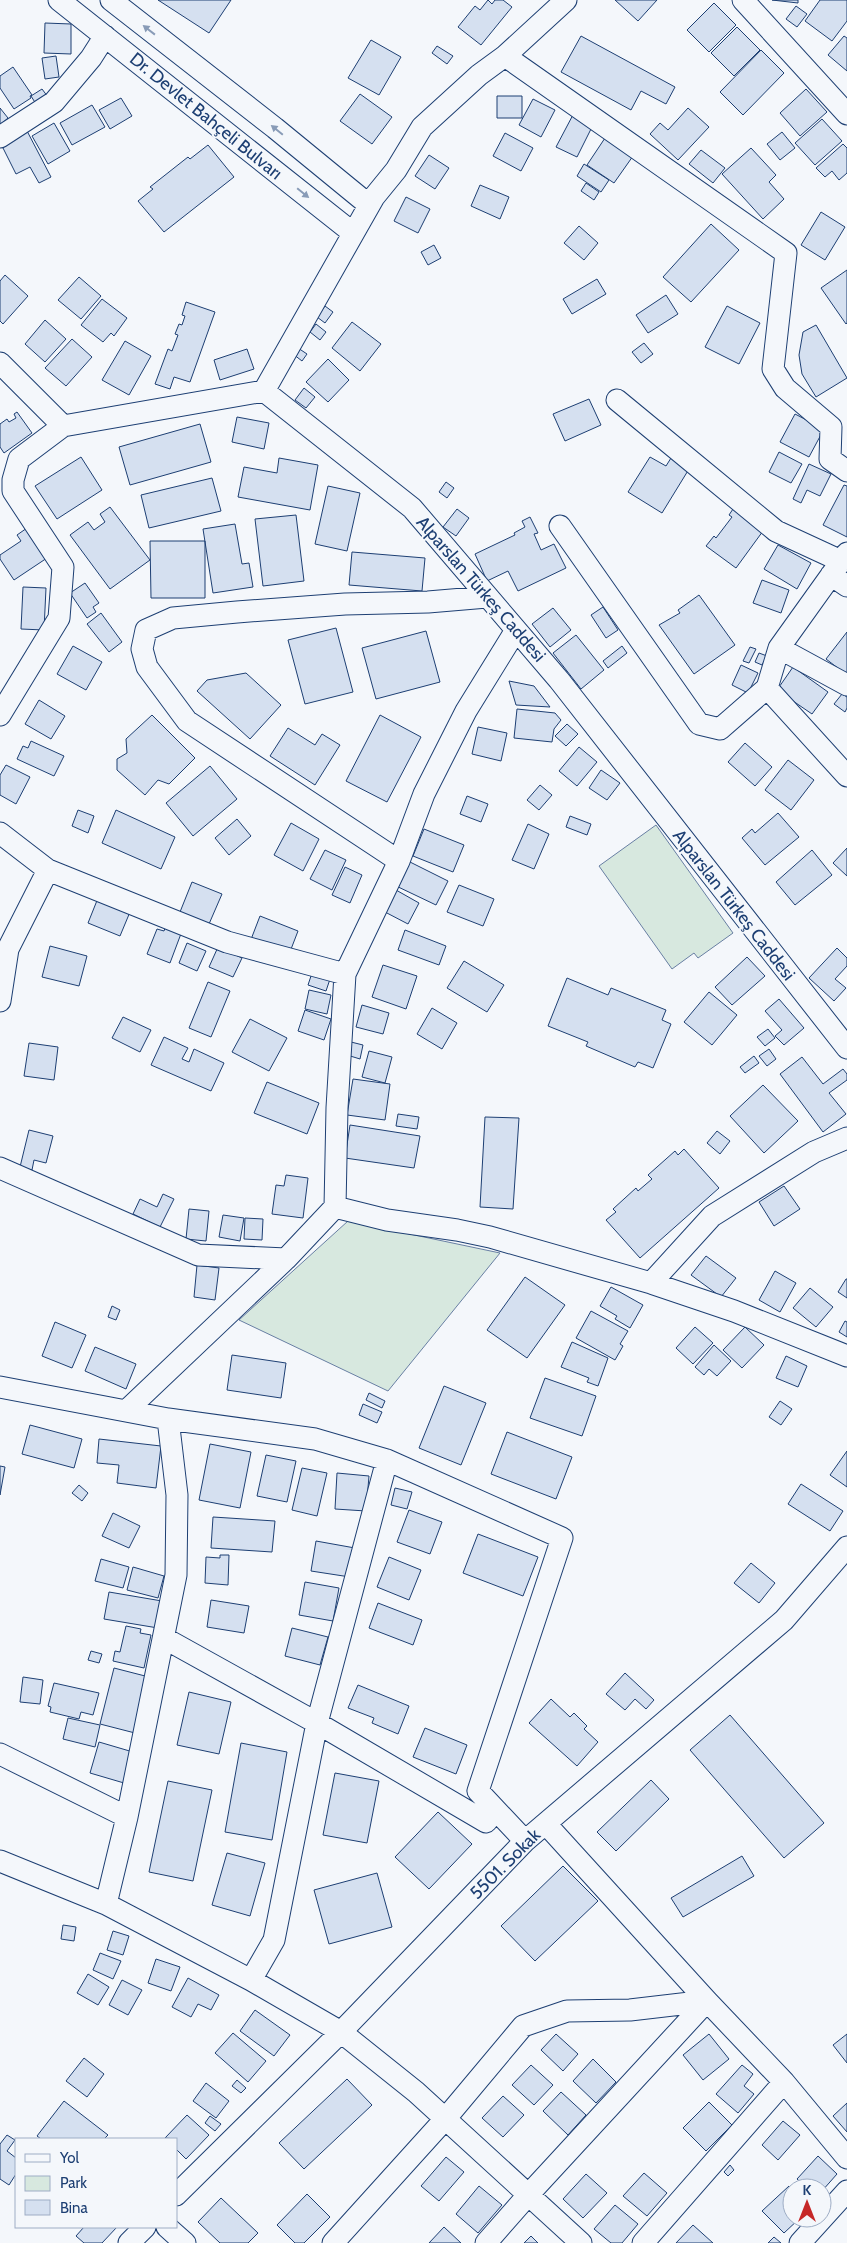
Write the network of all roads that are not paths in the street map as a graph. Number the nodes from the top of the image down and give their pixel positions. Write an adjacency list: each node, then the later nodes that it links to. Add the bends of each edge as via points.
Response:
1 (59, 0): 5 (street, Dr. Devlet Bahçeli Bulvarı)
2 (111, 0): 9 (street, Dr. Devlet Bahçeli Bulvarı, one-way to 2)
3 (566, 0): 6 (street)
4 (743, 0): 7 (street)
5 (105, 36): 8 (street, via 54,102); 10 (street, Dr. Devlet Bahçeli Bulvarı, one-way to 10)
6 (505, 56): 9 (street, via 422,127 396,170); 15 (street, via 786,253 774,369 786,388 831,427 830,459)
7 (847, 114)
8 (0, 137)
9 (369, 205): 10 (street)
10 (353, 233): 12 (street)
11 (4, 376): 14 (street)
12 (264, 391): 14 (street); 18 (street, Alparslan Türkeş Caddesi, via 412,508)
13 (617, 400): 17 (street, via 776,531)
14 (63, 426): 23 (street, via 20,459 13,480 13,491 63,567 59,618)
15 (847, 471)
16 (560, 526): 22 (street, via 699,724 720,729)
17 (842, 569): 20 (street)
18 (487, 597): 19 (street, Alparslan Türkeş Caddesi); 26 (street, via 344,604 173,618 146,630 142,649 147,667 187,721)
19 (516, 630): 26 (street, via 466,711 428,786); 30 (street, Alparslan Türkeş Caddesi)
20 (779, 648): 21 (street); 22 (street)
21 (847, 685)
22 (767, 688): 24 (street)
23 (0, 715)
24 (847, 776)
25 (0, 833): 27 (street)
26 (398, 861): 28 (street)
27 (48, 870): 28 (street, via 227,942); 29 (street, via 8,949)
28 (344, 974): 33 (street)
29 (0, 1001)
30 (847, 1048)
31 (847, 1138): 35 (street, via 814,1152 712,1216)
32 (0, 1168): 34 (street, via 198,1255)
33 (335, 1207): 34 (street); 35 (street, via 505,1241)
34 (286, 1259): 38 (street)
35 (651, 1283): 36 (street, via 734,1311)
36 (847, 1356)
37 (0, 1387): 38 (street)
38 (127, 1410): 39 (street)
39 (168, 1419): 40 (street, via 315,1439); 42 (street, via 177,1496 176,1575)
40 (387, 1460): 43 (street); 45 (street, via 562,1538 478,1791)
41 (847, 1547): 47 (street, 5501. Sokak, via 784,1620)
42 (164, 1638): 43 (street); 46 (street)
43 (317, 1723): 45 (street, via 486,1822); 51 (street, via 274,1940)
44 (0, 1754): 46 (street)
45 (496, 1810): 48 (street)
46 (127, 1817): 50 (street)
47 (546, 1824): 48 (street, 5501. Sokak); 52 (street)
48 (525, 1841): 53 (street, 5501. Sokak)
49 (0, 1861): 50 (street)
50 (106, 1904): 51 (street)
51 (251, 1980): 53 (street)
52 (707, 2001): 54 (street); 55 (street, via 630,2010 567,2011 523,2026); 59 (street)
53 (341, 2032): 55 (street); 58 (street, 5501. Sokak)
54 (784, 2082): 56 (street); 67 (street)
55 (446, 2118): 59 (street); 64 (street)
56 (847, 2158)
57 (847, 2190): 68 (street)
58 (178, 2194)
59 (529, 2194): 65 (street); 66 (street)
60 (144, 2228): 62 (street)
61 (168, 2228): 63 (street)
62 (128, 2243)
63 (185, 2243)
64 (333, 2243)
65 (486, 2243)
66 (581, 2243)
67 (643, 2243)
68 (800, 2243)

